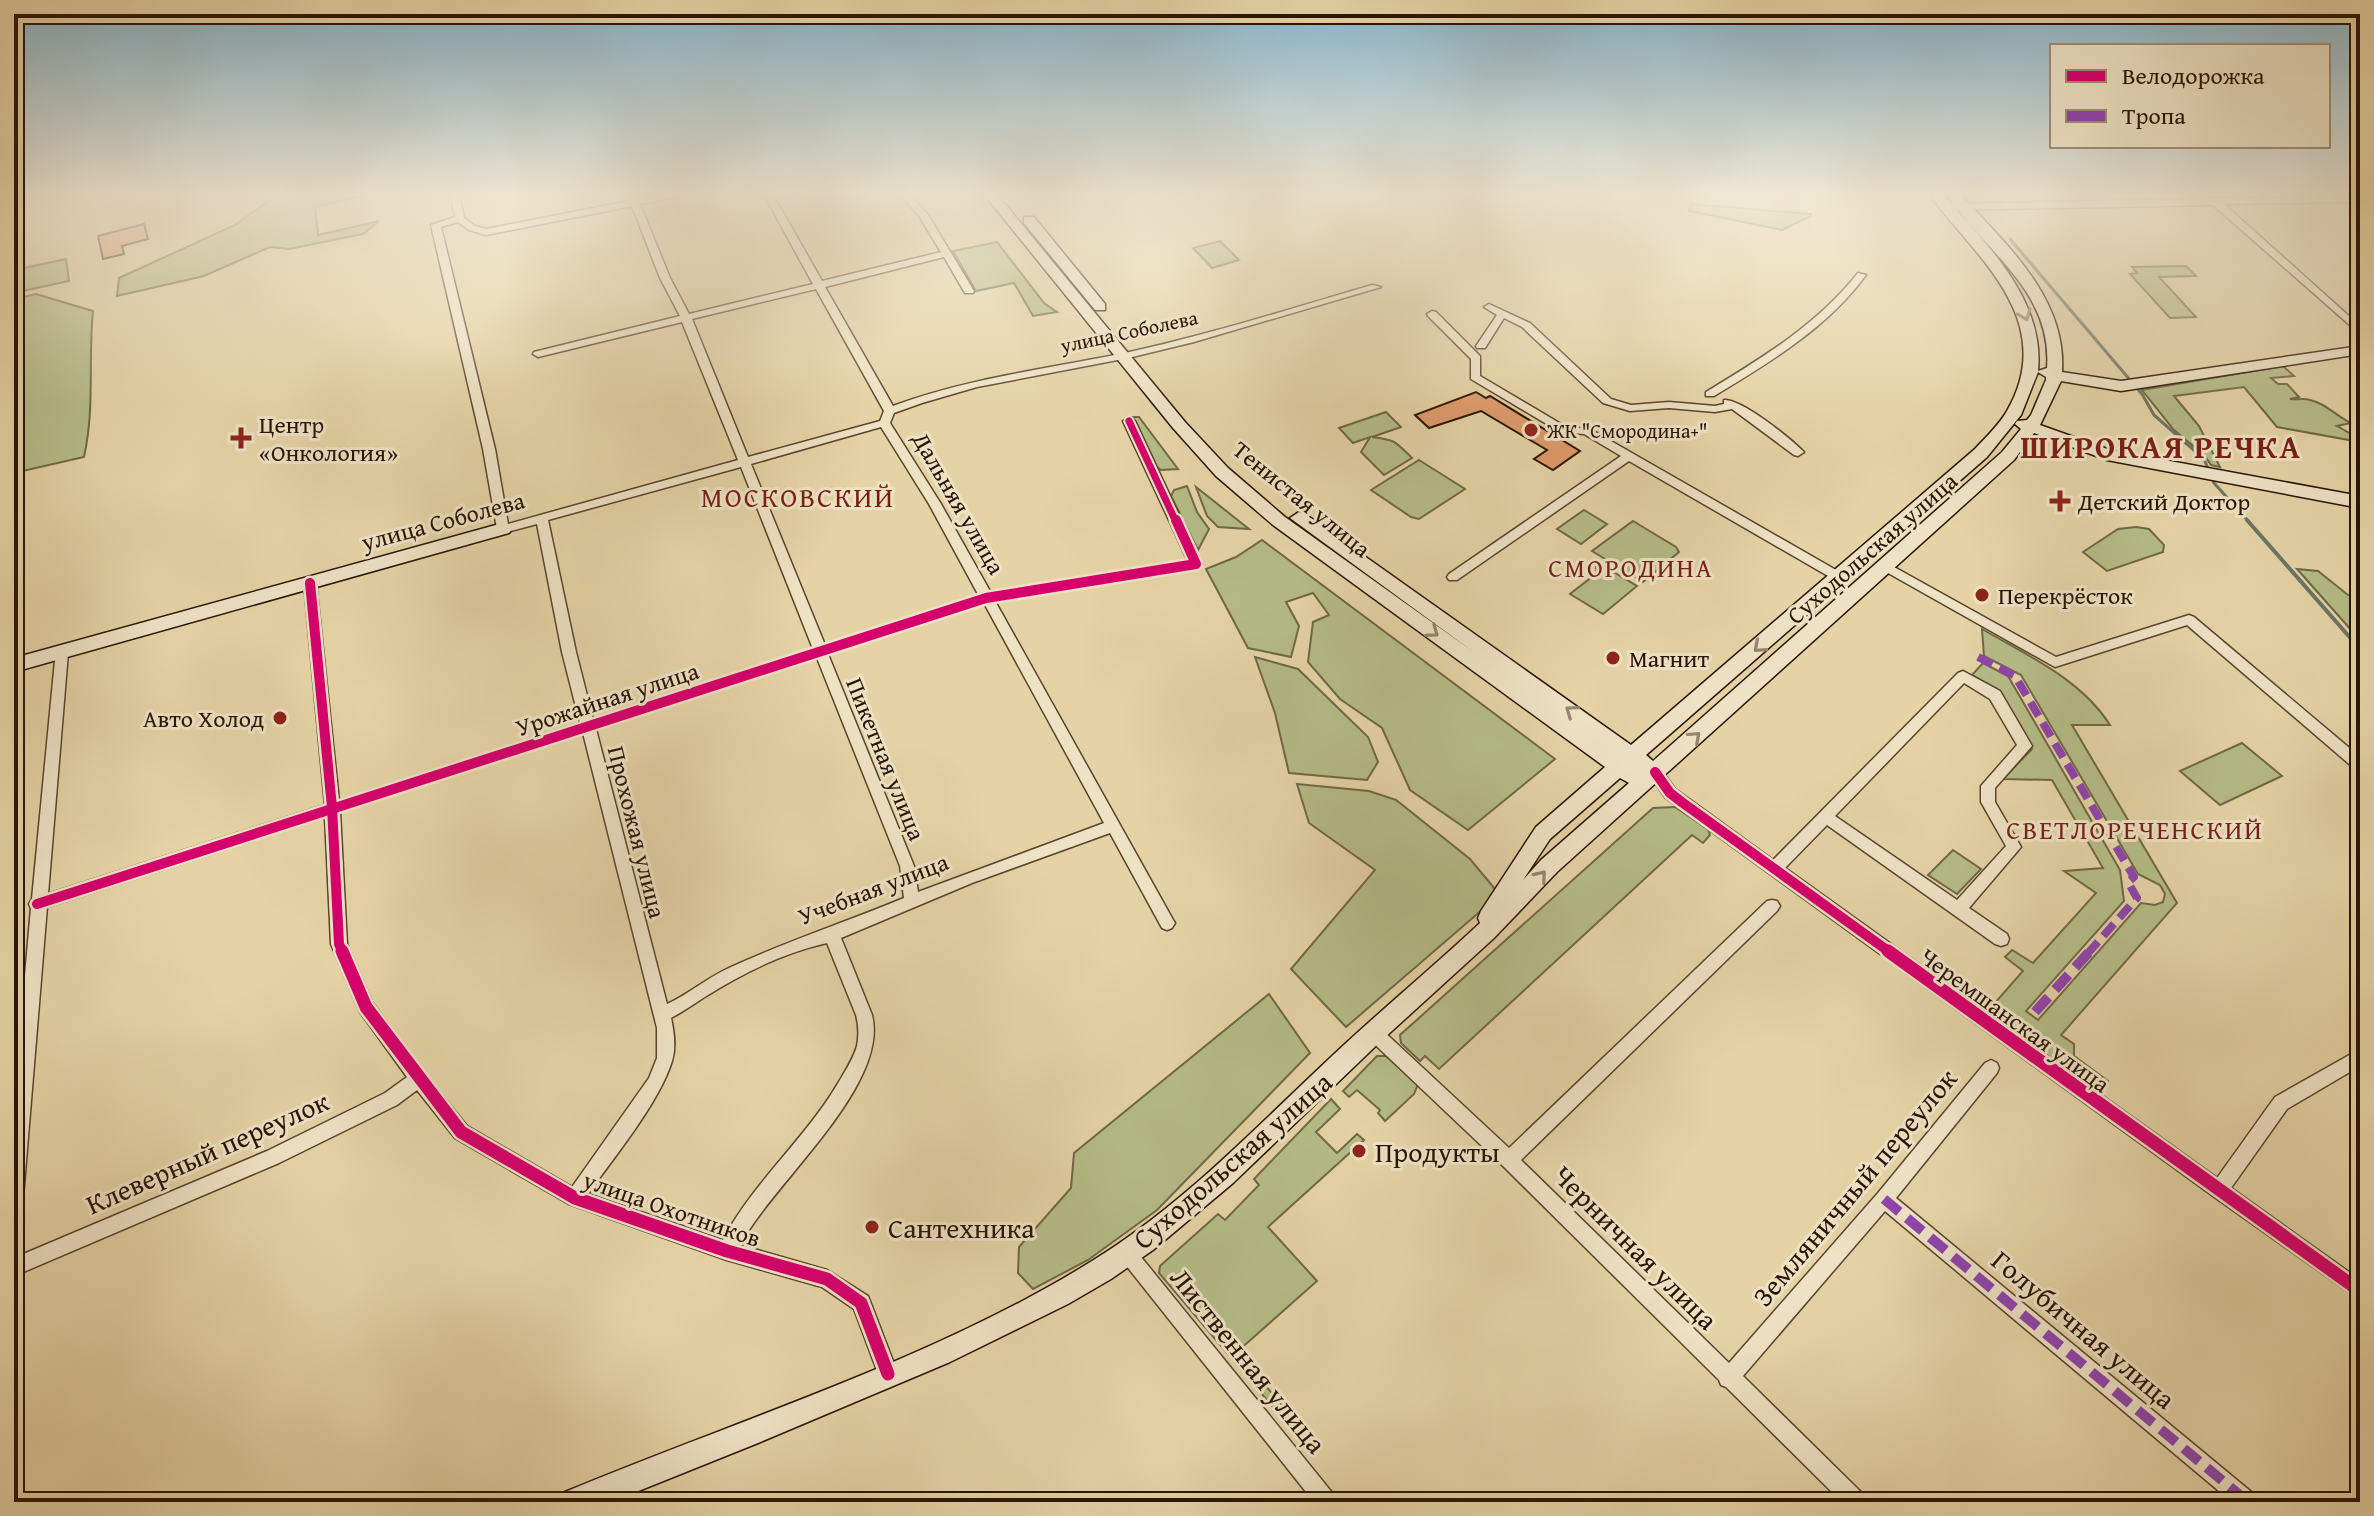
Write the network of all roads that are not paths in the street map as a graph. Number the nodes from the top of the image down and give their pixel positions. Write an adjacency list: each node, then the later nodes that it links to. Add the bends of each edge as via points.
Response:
1 (445, 264): 36 (street)
2 (659, 264): 18 (street, Пикетная улица)
3 (806, 264): 12 (street, Дальняя улица)
4 (906, 264): 12 (street)
5 (952, 264): 14 (street)
6 (1050, 264): 23 (main road, Тенистая улица)
7 (1060, 264): 23 (main road, Тенистая улица)
8 (1996, 264): 24 (main road, one-way to 24, via 2018,297 2031,332)
9 (2017, 264): 25 (main road, via 2044,304 2055,338)
10 (2285, 264): 19 (street)
11 (1861, 275): 26 (street, via 1817,322 1710,394)
12 (818, 285): 18 (street); 27 (street, Дальняя улица)
13 (1376, 287): 23 (street, улица Соболева, via 1223,334)
14 (969, 291)
15 (1489, 307): 17 (street)
16 (1432, 314): 32 (street, via 1476,358 1475,377 1564,430 1586,431)
17 (1502, 314): 20 (street); 26 (street, via 1526,325 1607,401 1630,408)
18 (685, 316): 22 (street); 33 (street, Пикетная улица)
19 (2360, 331)
20 (1481, 346)
21 (2360, 350): 25 (main road, via 2121,386)
22 (538, 354)
23 (1129, 355): 27 (street, улица Соболева, via 910,402); 46 (main road, Тенистая улица, via 1236,466 1292,513)
24 (2033, 368): 25 (main road); 28 (main road, Суходольская улица)
25 (2055, 375): 30 (main road, Суходольская улица)
26 (1735, 405): 31 (street)
27 (887, 417): 33 (street, улица Соболева); 41 (street, Дальняя улица)
28 (2011, 419): 30 (main road); 39 (main road, Суходольская улица, via 1981,453)
29 (1129, 421): 41 (street, Урожайная улица, via 1196,564)
30 (2032, 427): 34 (main road, via 2107,455); 37 (main road, Суходольская улица, via 2008,456)
31 (1798, 452)
32 (1629, 456): 38 (street); 39 (street)
33 (744, 463): 35 (street, улица Соболева); 42 (street, Пикетная улица)
34 (2360, 502)
35 (542, 519): 36 (street, улица Соболева); 45 (street, Прохожая улица)
36 (503, 529): 40 (main road, улица Соболева)
37 (1885, 566): 47 (street, via 2055,662 2189,620); 48 (main road, Суходольская улица, one-way to 37)
38 (1453, 577)
39 (1839, 577): 46 (main road, Суходольская улица, one-way to 46)
40 (310, 583): 43 (main road, улица Соболева); 49 (street, улица Охотников)
41 (986, 598): 42 (street, Урожайная улица); 51 (street, Дальняя улица)
42 (818, 652): 45 (street, Урожайная улица); 53 (street, Пикетная улица, via 907,866)
43 (61, 653): 44 (main road, улица Соболева); 54 (street)
44 (14, 665)
45 (588, 726): 49 (street, Урожайная улица); 61 (street, Прохожая улица)
46 (1627, 762): 48 (main road, Тенистая улица); 60 (main road, Суходольская улица, via 1533,844 1503,899)
47 (2360, 765)
48 (1649, 778): 52 (street, Черемшанская улица); 60 (main road, Суходольская улица, one-way to 48, via 1513,908 1549,866)
49 (332, 807): 54 (street, Урожайная улица); 65 (street, улица Охотников, via 339,944 366,1007)
50 (1825, 816): 52 (street); 56 (street); 56 (street, via 1963,676 1995,695 2025,746 1988,786 1988,802 2014,847)
51 (1112, 826): 53 (street, Учебная улица); 57 (street, Дальняя улица)
52 (1774, 869): 67 (street, Черемшанская улица)
53 (912, 900): 58 (street, Учебная улица)
54 (37, 904): 68 (street)
55 (1772, 906): 66 (street)
56 (1959, 909): 59 (street)
57 (1167, 923)
58 (832, 935): 61 (street, Учебная улица, via 733,973); 71 (street, via 867,1027 867,1045 851,1082 740,1226)
59 (2001, 939)
60 (1465, 950): 62 (main road, Суходольская улица)
61 (660, 1015): 69 (street, Прохожая улица, via 665,1058 655,1083)
62 (1374, 1033): 66 (street, Черничная улица); 72 (main road, Суходольская улица, via 1215,1182)
63 (2360, 1057): 67 (street, via 2281,1103)
64 (1991, 1068): 70 (street, Земляничный переулок)
65 (418, 1079): 69 (street, улица Охотников, via 461,1132); 73 (street, Клеверный переулок, via 391,1099 273,1157)
66 (1509, 1160): 76 (street, Черничная улица)
67 (2219, 1190): 74 (street, Черемшанская улица)
68 (14, 1198)
69 (575, 1198): 71 (street, улица Охотников)
70 (1884, 1199): 76 (street, Земляничный переулок); 80 (street, Голубичная улица)
71 (727, 1251): 75 (street, улица Охотников, via 827,1279 861,1303)
72 (1127, 1253): 75 (main road, Суходольская улица, via 1061,1294); 78 (street, Лиственная улица)
73 (14, 1267)
74 (2360, 1291)
75 (888, 1374): 77 (main road, Суходольская улица)
76 (1728, 1378): 79 (street, Черничная улица)
77 (575, 1502)
78 (1327, 1502)
79 (1857, 1502)
80 (2248, 1502)

